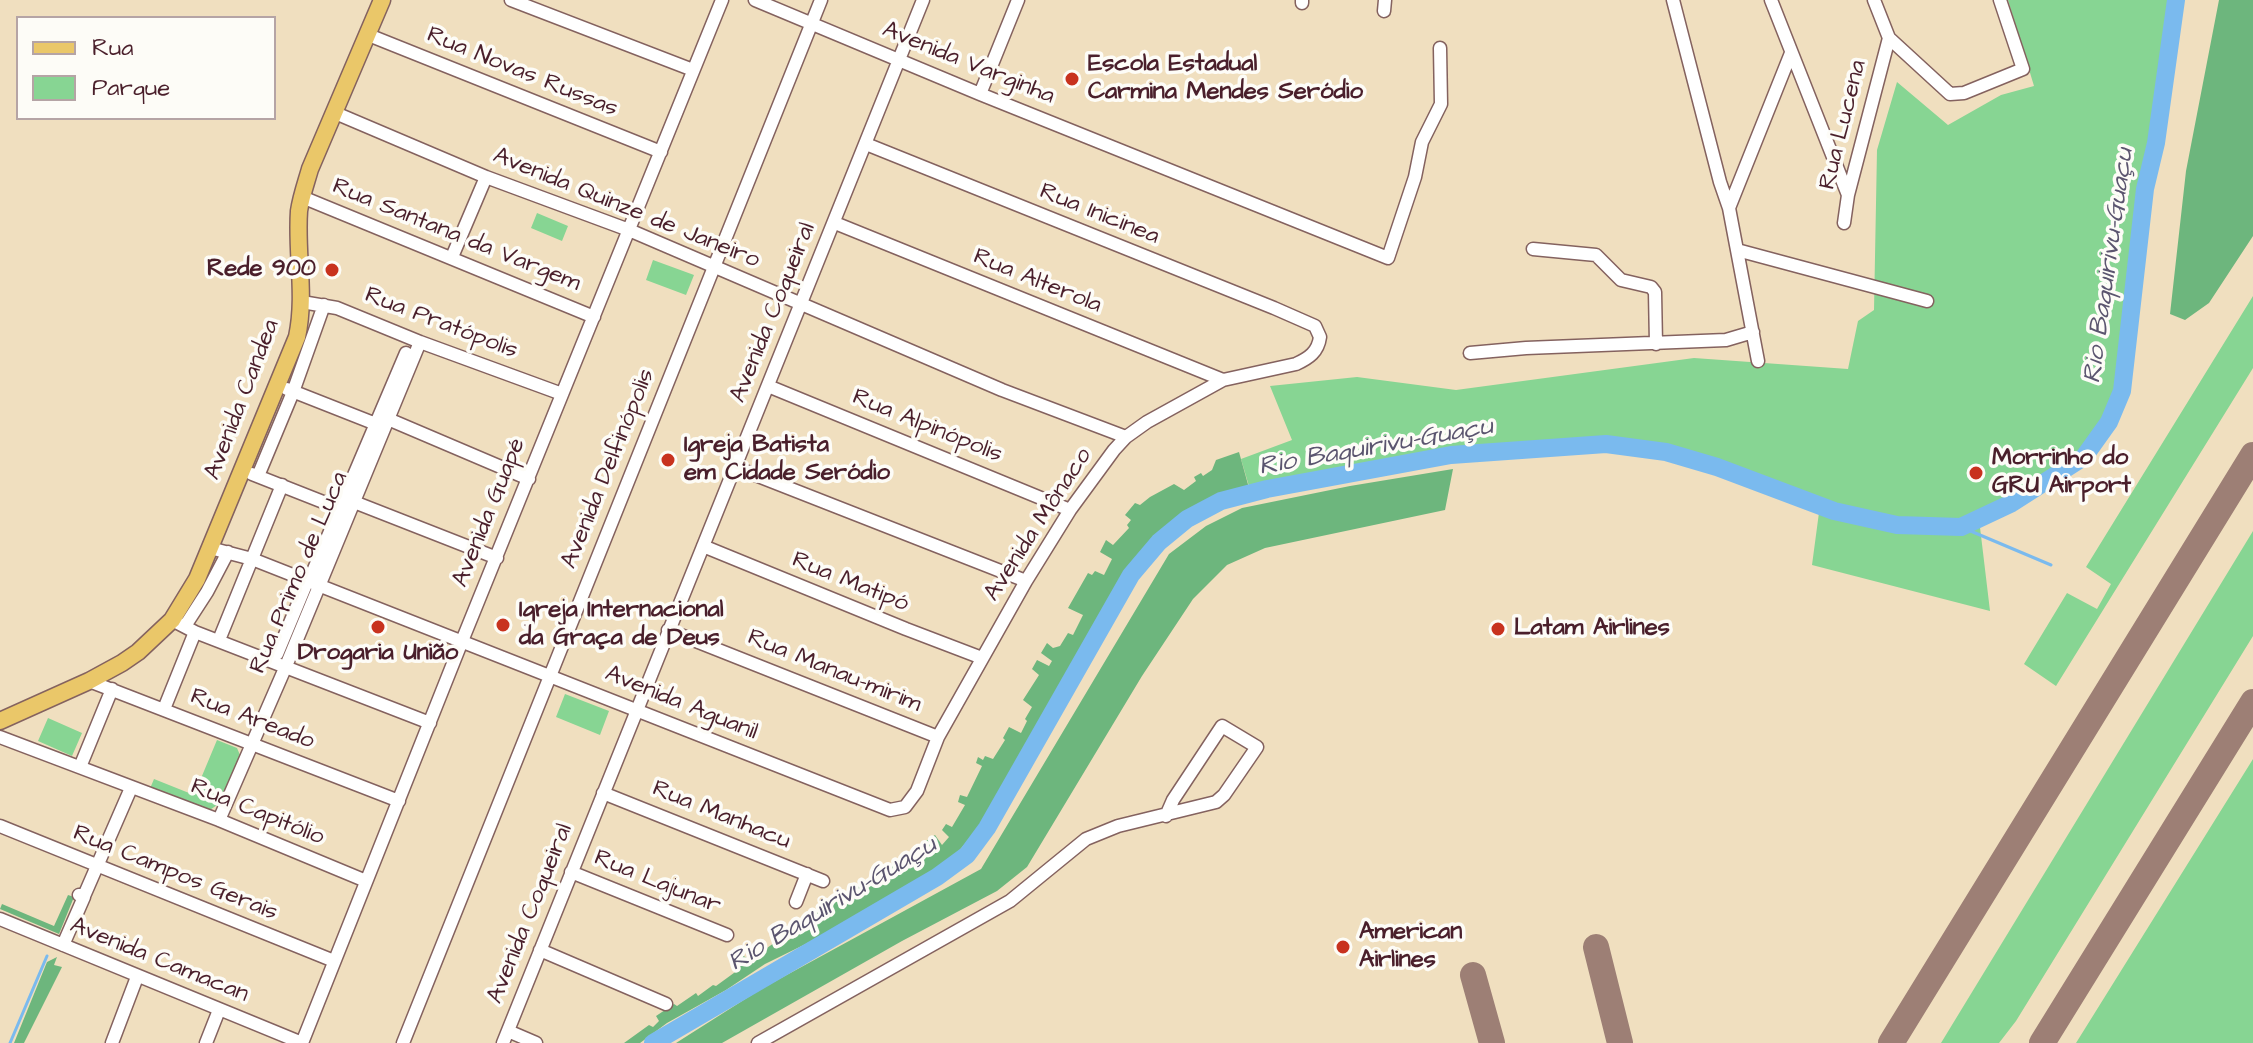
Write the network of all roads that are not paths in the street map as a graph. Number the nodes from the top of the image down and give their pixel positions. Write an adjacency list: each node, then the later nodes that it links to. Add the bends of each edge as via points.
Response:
1 (382, 0): 13 (main road, Avenida Candea)
2 (511, 0): 18 (street)
3 (722, 0): 18 (street, Avenida Guapé)
4 (755, 0): 12 (street, Avenida Varginha)
5 (821, 0): 12 (street, Avenida Delfinópolis)
6 (923, 0): 17 (street, Avenida Coqueiral)
7 (1018, 0): 19 (street)
8 (1673, 0): 25 (street)
9 (1771, 0): 16 (street)
10 (1874, 0): 14 (street, Rua Lucena)
11 (2000, 0): 14 (street, Rua Lucena, via 2023,69 1964,93 1950,94)
12 (811, 23): 17 (street, Avenida Varginha); 35 (street, Avenida Delfinópolis)
13 (366, 34): 20 (main road, Avenida Candea); 22 (street, Rua Novas Russas)
14 (1889, 38): 26 (street, Rua Lucena)
15 (1440, 48): 19 (street, Avenida Varginha, via 1441,104 1422,142 1388,258)
16 (1791, 53): 24 (street); 26 (street)
17 (900, 60): 19 (street, Avenida Varginha); 21 (street, Avenida Coqueiral)
18 (693, 70): 22 (street, Avenida Guapé)
19 (980, 94)
20 (333, 112): 23 (street, Avenida Quinze de Janeiro); 27 (main road, Avenida Candea)
21 (866, 144): 29 (street, Avenida Coqueiral); 41 (street, Rua Inicinea)
22 (661, 152): 31 (street, Avenida Guapé)
23 (486, 177): 31 (street, Avenida Quinze de Janeiro); 34 (street)
24 (1742, 177): 25 (street, via 1727,185); 28 (street)
25 (1720, 182): 28 (street)
26 (1848, 195): 30 (street, Rua Lucena)
27 (302, 197): 34 (street, Rua Santana da Vargem); 37 (main road, Avenida Candea)
28 (1729, 208): 33 (street)
29 (835, 223): 39 (street, Avenida Coqueiral); 48 (street, Rua Alterola)
30 (1844, 223)
31 (629, 230): 35 (street, Avenida Quinze de Janeiro); 40 (street, Avenida Guapé)
32 (1533, 249): 44 (street, via 1596,255 1621,280 1651,287)
33 (1737, 250): 36 (street); 42 (street)
34 (452, 257): 40 (street, Rua Santana da Vargem)
35 (713, 266): 39 (street, Avenida Quinze de Janeiro); 74 (street, Avenida Delfinópolis)
36 (1927, 301)
37 (302, 302): 38 (street, Rua Pratópolis); 50 (main road, Avenida Candea)
38 (324, 305): 43 (street, Rua Pratópolis); 50 (street)
39 (802, 305): 49 (street, Avenida Coqueiral); 53 (street, Avenida Quinze de Janeiro)
40 (594, 317): 51 (street, Avenida Guapé)
41 (1315, 326): 48 (street, Avenida Mônaco, via 1319,345 1306,359)
42 (1753, 332): 44 (street, via 1726,340); 47 (street)
43 (420, 342): 51 (street, Rua Pratópolis); 52 (street, Rua Primo de Luca)
44 (1656, 344): 46 (street)
45 (406, 353): 52 (street)
46 (1470, 353)
47 (1758, 361)
48 (1223, 380): 53 (street, Avenida Mônaco)
49 (768, 386): 54 (street, Avenida Coqueiral); 59 (street, Rua Alpinópolis)
50 (285, 389): 52 (street); 55 (main road, Avenida Candea)
51 (562, 394): 56 (street, Avenida Guapé)
52 (382, 423): 56 (street); 58 (street, Rua Primo de Luca)
53 (1126, 437): 59 (street, Avenida Mônaco)
54 (735, 467): 60 (street, Avenida Coqueiral); 66 (street)
55 (250, 474): 57 (street); 61 (main road, Avenida Candea)
56 (529, 479): 63 (street, Avenida Guapé)
57 (282, 485): 58 (street); 64 (street)
58 (347, 507): 63 (street); 65 (street, Rua Primo de Luca)
59 (1070, 510): 66 (street, Avenida Mônaco)
60 (703, 546): 68 (street, Avenida Coqueiral); 72 (street, Rua Matipó)
61 (210, 548): 62 (street, Avenida Aguanil); 67 (main road, Avenida Candea)
62 (228, 552): 64 (street, Avenida Aguanil); 67 (street)
63 (497, 558): 70 (street, Avenida Guapé)
64 (252, 559): 65 (street, Avenida Aguanil); 69 (street)
65 (312, 581): 70 (street, Avenida Aguanil); 71 (street); 73 (street, Rua Primo de Luca)
66 (1026, 581): 72 (street, Avenida Mônaco)
67 (184, 626): 69 (street); 75 (main road, Avenida Candea); 77 (street)
68 (668, 630): 78 (street, Avenida Coqueiral); 82 (street, Rua Manau-mirim)
69 (219, 640): 73 (street)
70 (462, 641): 74 (street, Avenida Aguanil); 80 (street, Avenida Guapé)
71 (277, 654)
72 (982, 658): 82 (street, Avenida Mônaco)
73 (286, 666): 80 (street); 83 (street, Rua Primo de Luca)
74 (549, 675): 78 (street, Avenida Aguanil); 110 (street, Avenida Delfinópolis)
75 (89, 681): 76 (street, Rua Areado); 79 (main road, Avenida Candea)
76 (112, 689): 77 (street, Rua Areado); 84 (street)
77 (164, 709): 83 (street, Rua Areado)
78 (636, 710): 86 (street, Avenida Coqueiral); 88 (street, Avenida Aguanil, via 890,810)
79 (0, 721)
80 (430, 723): 87 (street, Avenida Guapé)
81 (0, 737): 84 (street, Rua Capitólio)
82 (938, 737): 88 (street, Avenida Mônaco, via 917,791)
83 (252, 743): 87 (street, Rua Areado); 90 (street, Rua Primo de Luca)
84 (80, 767): 85 (street, Rua Capitólio)
85 (131, 788): 90 (street, Rua Capitólio); 92 (street)
86 (603, 793): 93 (street, Avenida Coqueiral); 94 (street, Rua Manhacu)
87 (399, 801): 95 (street, Avenida Guapé)
88 (905, 807)
89 (1166, 816): 89 (street, via 1216,802 1257,747 1222,726); 112 (street, via 1086,839 1010,901)
90 (219, 820): 95 (street, Rua Capitólio)
91 (0, 826): 92 (street, Rua Campos Gerais)
92 (97, 866): 100 (street, via 84,896 79,895 84,897); 102 (street, Rua Campos Gerais)
93 (571, 872): 99 (street, Rua Lajunar); 101 (street, Avenida Coqueiral)
94 (807, 874): 96 (street, Rua Manhacu); 97 (street)
95 (366, 881): 102 (street, Avenida Guapé)
96 (823, 881)
97 (796, 902)
98 (0, 919): 100 (street, Avenida Camacan)
99 (727, 935)
100 (63, 945): 103 (street, Avenida Camacan)
101 (540, 950): 104 (street); 106 (street, Avenida Coqueiral)
102 (334, 961): 109 (street, Avenida Guapé)
103 (137, 977): 105 (street, Avenida Camacan); 107 (street)
104 (666, 1004)
105 (219, 1010): 108 (street); 109 (street, Avenida Camacan)
106 (505, 1037): 111 (street)
107 (112, 1043)
108 (206, 1043)
109 (302, 1043)
110 (403, 1043)
111 (536, 1043)
112 (758, 1043)

